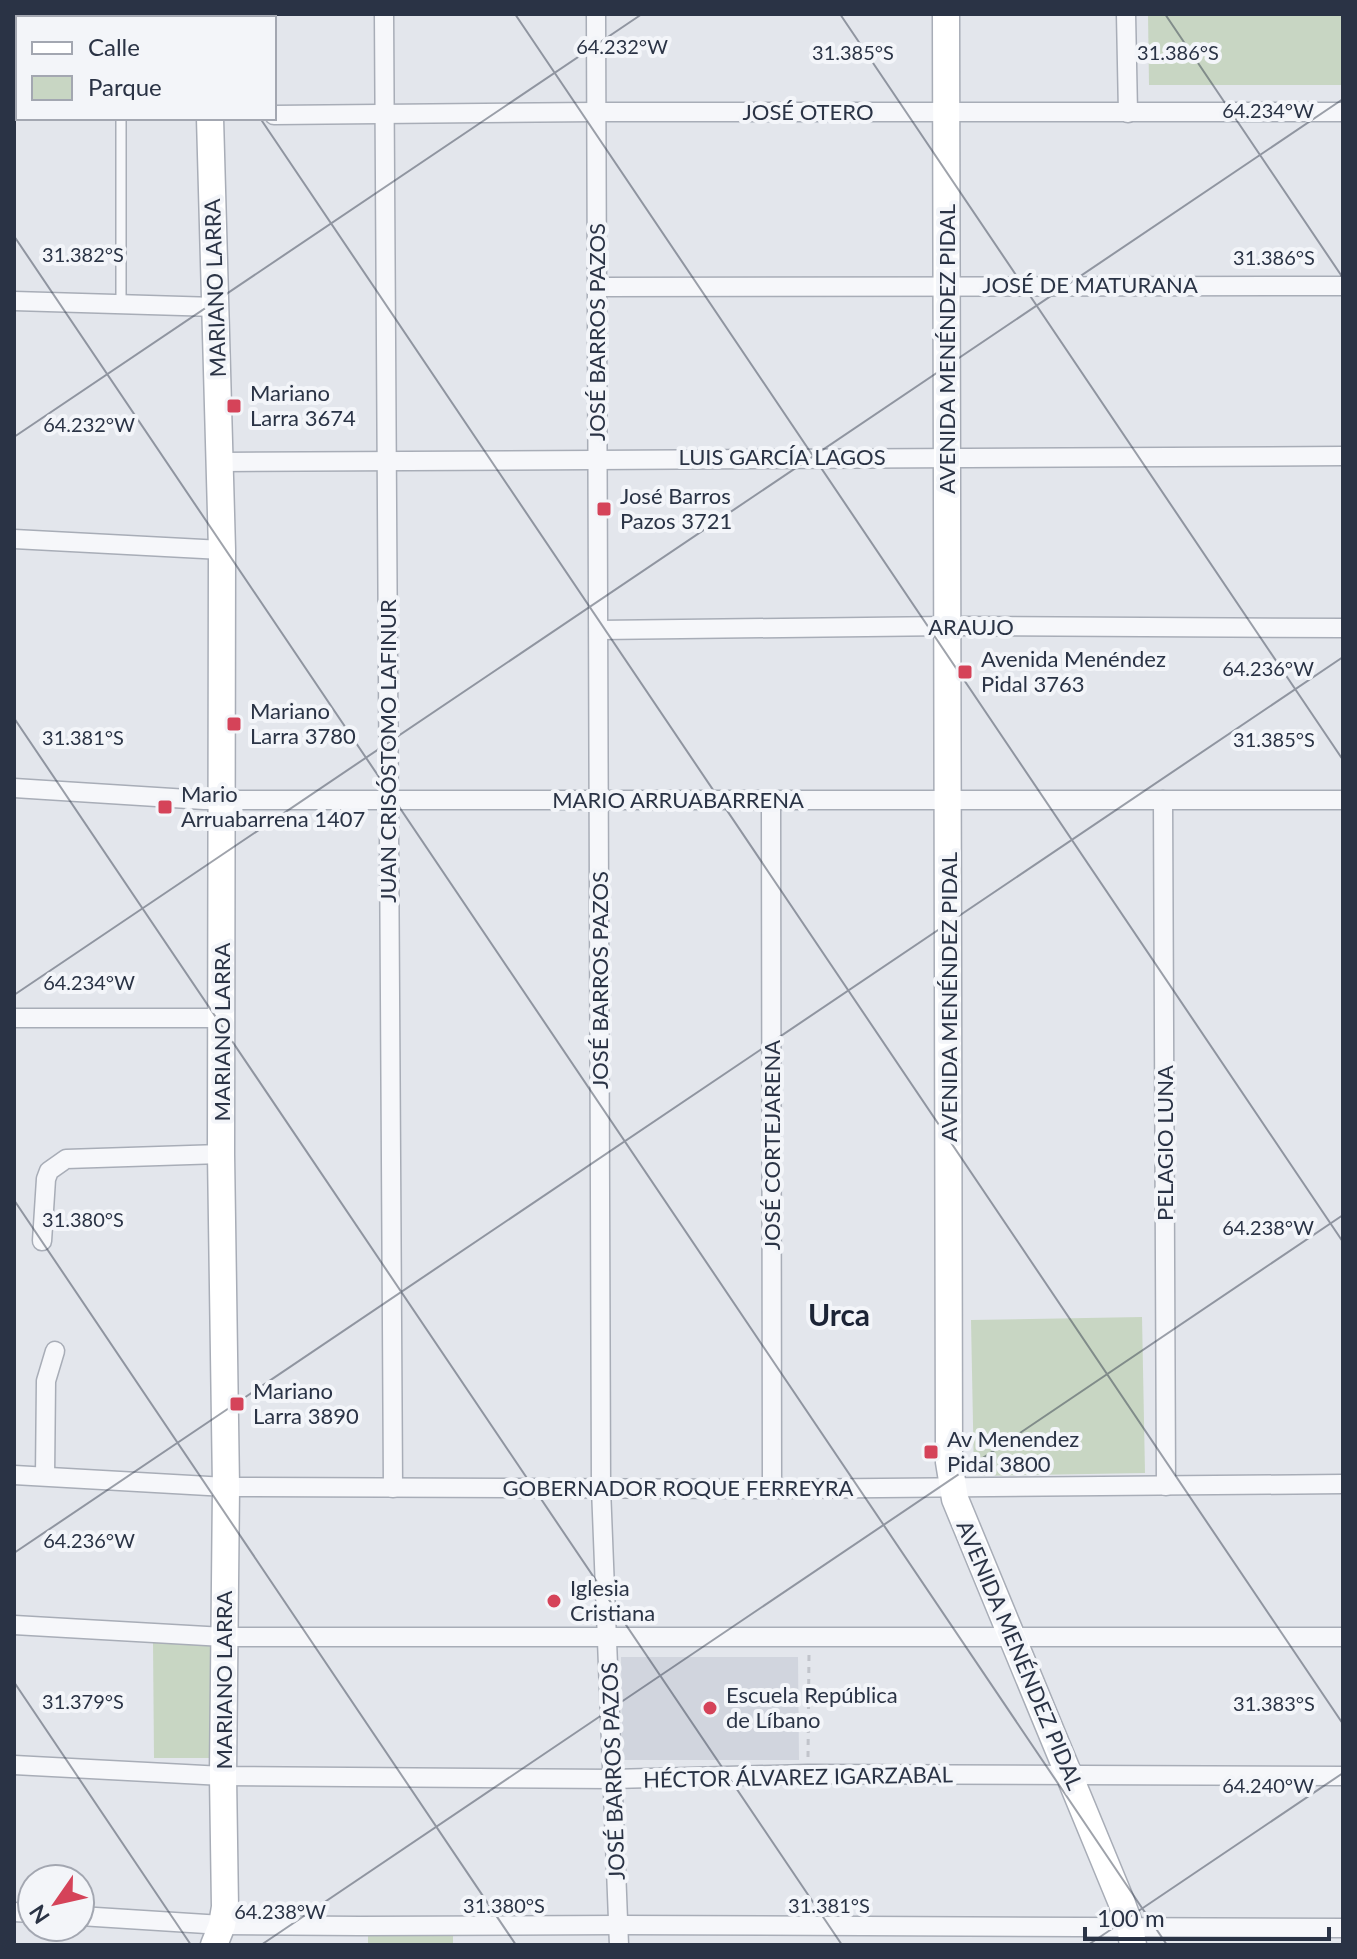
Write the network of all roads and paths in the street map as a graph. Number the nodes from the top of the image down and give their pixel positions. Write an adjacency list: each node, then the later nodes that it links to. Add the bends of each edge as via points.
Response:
1 (384, 14): 10 (street, JUAN CRISÓSTOMO LAFINUR)
2 (596, 14): 5 (street, JOSÉ BARROS PAZOS)
3 (946, 14): 7 (main road, AVENIDA MENÉNDEZ PIDAL)
4 (1126, 14): 8 (street)
5 (595, 112): 7 (street, JOSÉ OTERO); 10 (street, JOSÉ OTERO); 15 (street, JOSÉ BARROS PAZOS)
6 (1343, 112): 8 (street, JOSÉ OTERO)
7 (947, 113): 8 (street, JOSÉ OTERO); 13 (main road, AVENIDA MENÉNDEZ PIDAL)
8 (1128, 113)
9 (276, 115): 10 (street, JOSÉ OTERO)
10 (384, 115): 23 (street, JUAN CRISÓSTOMO LAFINUR)
11 (121, 120): 17 (lane)
12 (210, 120): 18 (main road, MARIANO LARRA)
13 (947, 285): 14 (street, JOSÉ DE MATURANA); 15 (street, JOSÉ DE MATURANA); 20 (main road, AVENIDA MENÉNDEZ PIDAL)
14 (1343, 286)
15 (598, 287): 21 (street, JOSÉ BARROS PAZOS)
16 (14, 301): 17 (street)
17 (121, 306): 18 (street)
18 (216, 307): 22 (main road, MARIANO LARRA)
19 (1343, 456): 20 (street, LUIS GARCÍA LAGOS)
20 (947, 457): 21 (street, LUIS GARCÍA LAGOS); 26 (main road, AVENIDA MENÉNDEZ PIDAL)
21 (598, 458): 23 (street, LUIS GARCÍA LAGOS); 28 (street, JOSÉ BARROS PAZOS)
22 (222, 462): 23 (street, LUIS GARCÍA LAGOS); 25 (main road, MARIANO LARRA)
23 (387, 462): 30 (street, JUAN CRISÓSTOMO LAFINUR)
24 (14, 539): 25 (street)
25 (222, 550): 32 (main road, MARIANO LARRA)
26 (949, 626): 27 (street, ARAUJO); 28 (street, ARAUJO); 33 (main road, AVENIDA MENÉNDEZ PIDAL)
27 (1343, 628)
28 (599, 630): 31 (street, JOSÉ BARROS PAZOS)
29 (14, 788): 32 (street, MARIO ARRUABARRENA)
30 (388, 799): 31 (street, MARIO ARRUABARRENA); 32 (street, MARIO ARRUABARRENA); 48 (street, JUAN CRISÓSTOMO LAFINUR)
31 (600, 799): 36 (street, MARIO ARRUABARRENA); 49 (street, JOSÉ BARROS PAZOS)
32 (223, 800): 38 (main road, MARIANO LARRA)
33 (949, 800): 34 (street, MARIO ARRUABARRENA); 36 (street, MARIO ARRUABARRENA); 45 (main road, AVENIDA MENÉNDEZ PIDAL)
34 (1163, 800): 35 (street, MARIO ARRUABARRENA); 46 (street, PELAGIO LUNA)
35 (1343, 800)
36 (771, 801): 50 (street, JOSÉ CORTEJARENA)
37 (14, 1018): 38 (street)
38 (221, 1018): 39 (main road, MARIANO LARRA)
39 (221, 1154): 40 (street, via 66,1159 46,1179); 47 (main road, MARIANO LARRA)
40 (42, 1241)
41 (55, 1351): 43 (street, via 46,1381)
42 (14, 1475): 43 (street, GOBERNADOR ROQUE FERREYRA)
43 (45, 1476): 47 (street, GOBERNADOR ROQUE FERREYRA)
44 (1343, 1484): 46 (street, GOBERNADOR ROQUE FERREYRA)
45 (951, 1486): 46 (street, GOBERNADOR ROQUE FERREYRA); 50 (street, GOBERNADOR ROQUE FERREYRA); 55 (main road, AVENIDA MENÉNDEZ PIDAL)
46 (1166, 1486)
47 (226, 1487): 48 (street, GOBERNADOR ROQUE FERREYRA); 52 (main road, MARIANO LARRA)
48 (393, 1488): 49 (street, GOBERNADOR ROQUE FERREYRA)
49 (601, 1488): 50 (street, GOBERNADOR ROQUE FERREYRA); 53 (street, JOSÉ BARROS PAZOS)
50 (772, 1489)
51 (14, 1625): 52 (street)
52 (224, 1637): 53 (street); 59 (main road, MARIANO LARRA)
53 (609, 1637): 54 (street); 62 (street, JOSÉ BARROS PAZOS)
54 (809, 1637): 55 (street); 58 (path)
55 (1013, 1637): 56 (street); 60 (main road, AVENIDA MENÉNDEZ PIDAL)
56 (1343, 1637)
57 (14, 1765): 59 (street, HÉCTOR ÁLVAREZ IGARZABAL)
58 (808, 1774): 60 (street, HÉCTOR ÁLVAREZ IGARZABAL); 62 (street, HÉCTOR ÁLVAREZ IGARZABAL)
59 (223, 1776): 62 (street, HÉCTOR ÁLVAREZ IGARZABAL); 67 (main road, MARIANO LARRA, via 225,1907)
60 (1071, 1776): 61 (street, HÉCTOR ÁLVAREZ IGARZABAL); 71 (main road, AVENIDA MENÉNDEZ PIDAL)
61 (1343, 1776)
62 (612, 1779): 65 (street, JOSÉ BARROS PAZOS)
63 (96, 1918): 67 (street)
64 (471, 1925): 65 (street); 68 (street); 73 (street)
65 (619, 1925): 69 (street); 74 (street, JOSÉ BARROS PAZOS)
66 (1343, 1928): 72 (street)
67 (218, 1935): 68 (street)
68 (360, 1936)
69 (777, 1936): 70 (street)
70 (948, 1936): 71 (street)
71 (1131, 1936): 72 (street)
72 (1283, 1937)
73 (471, 1945)
74 (619, 1945)

